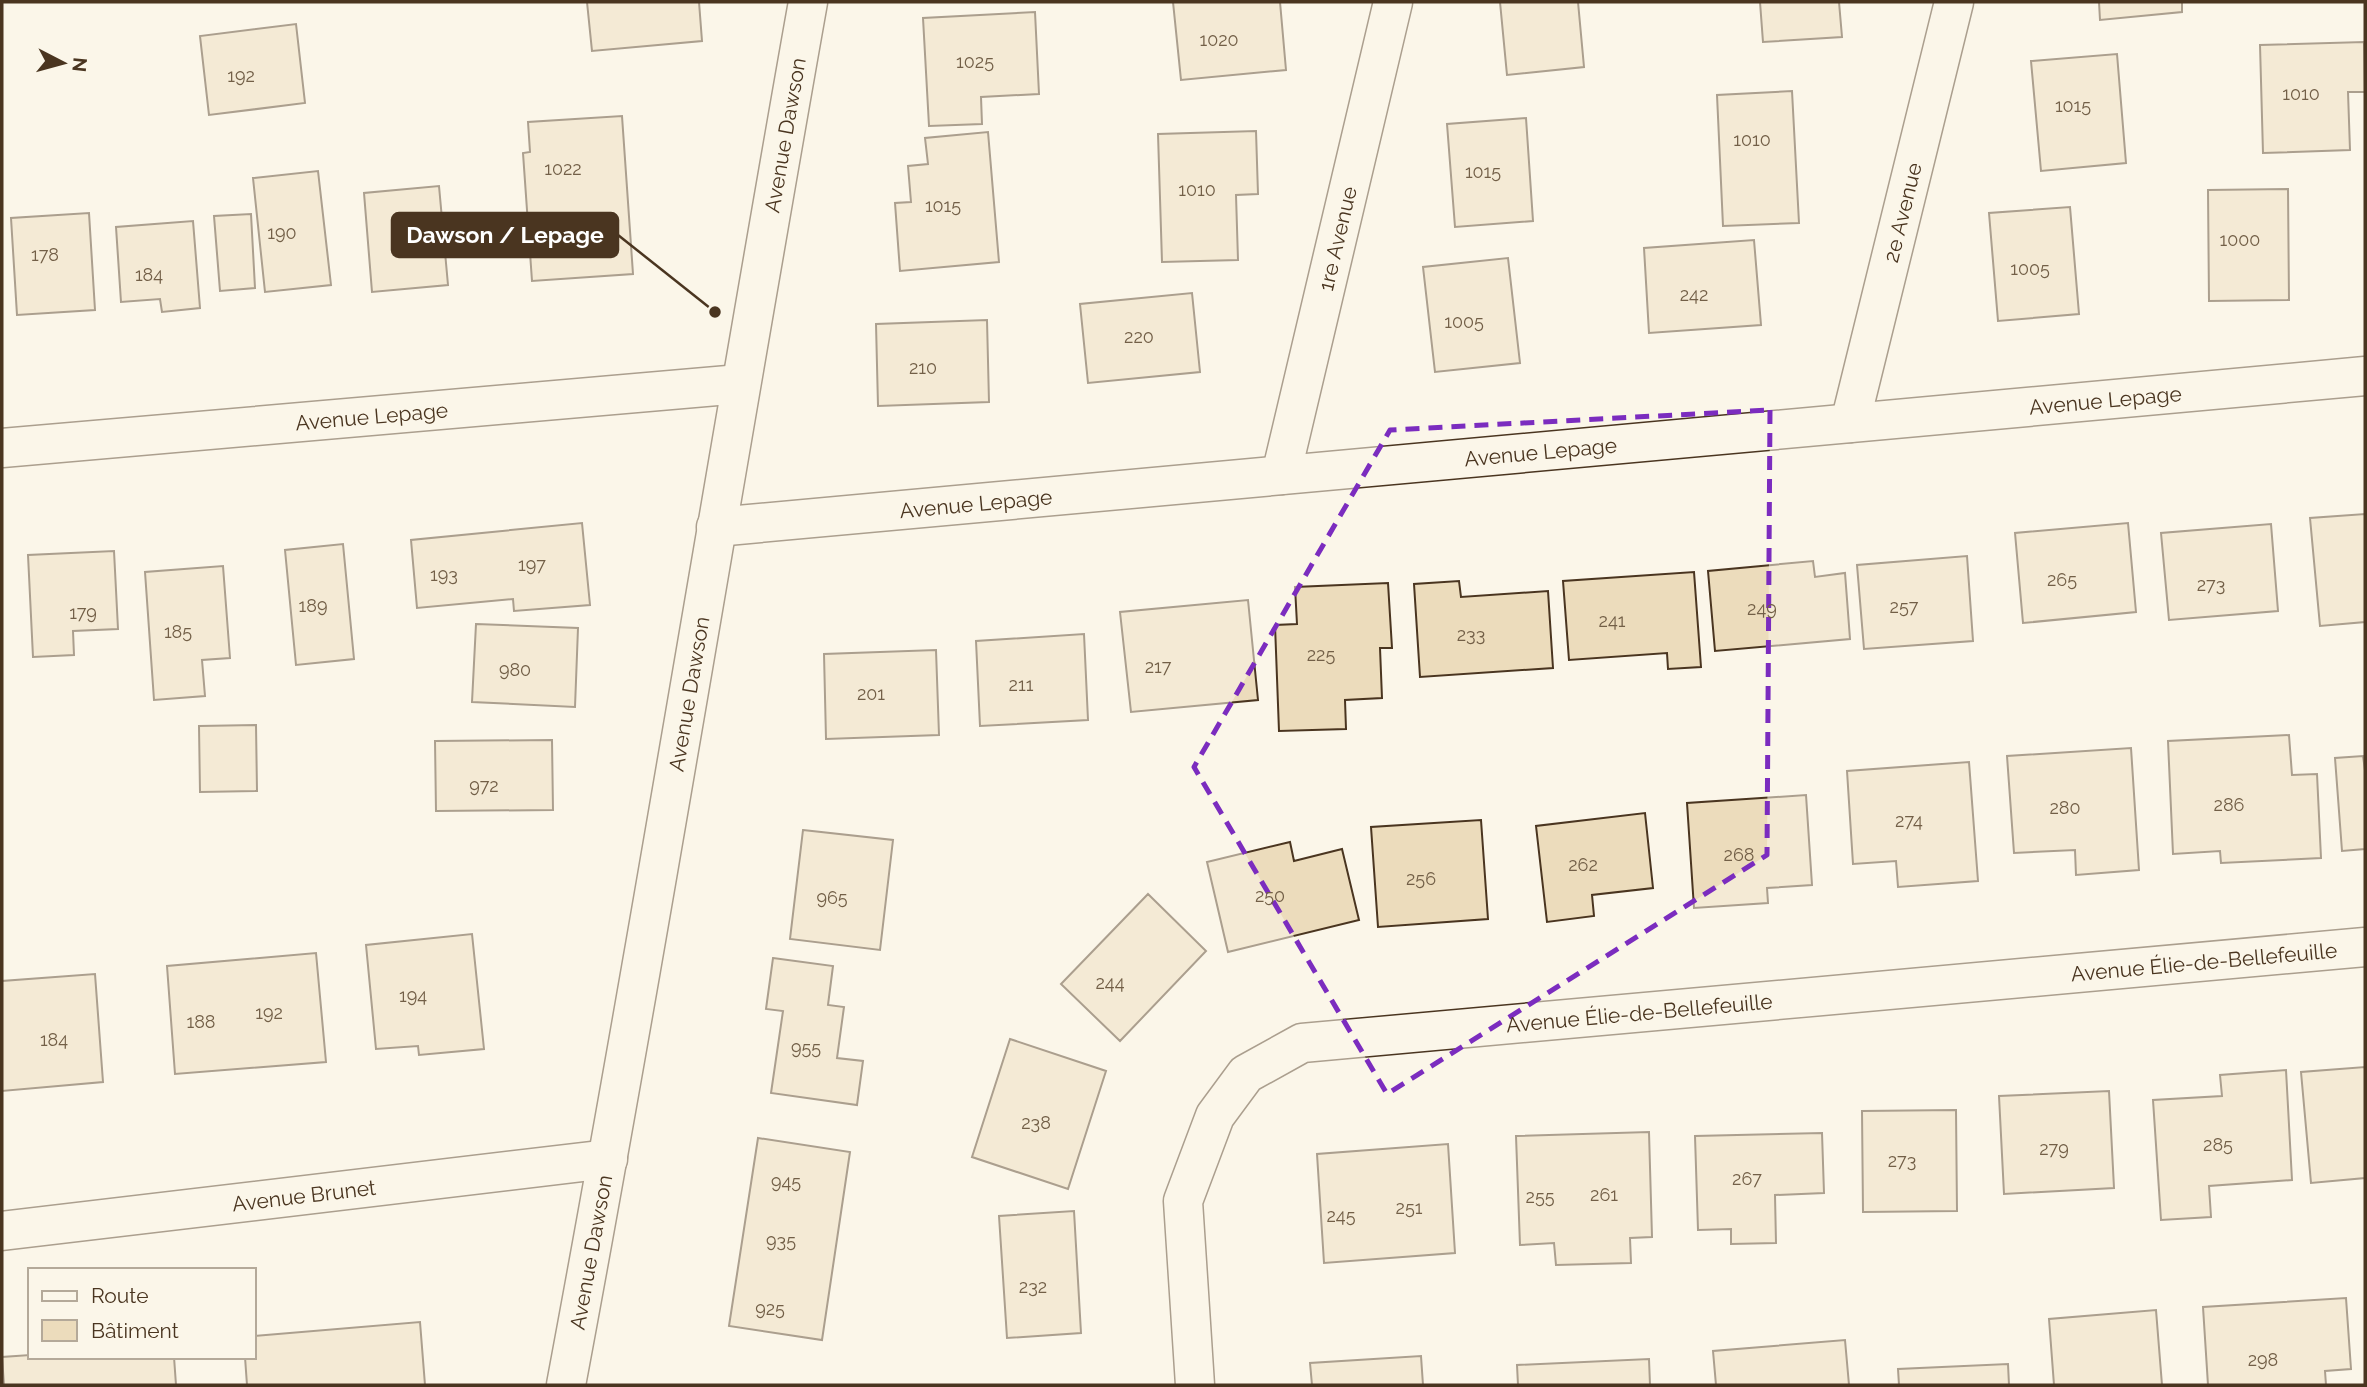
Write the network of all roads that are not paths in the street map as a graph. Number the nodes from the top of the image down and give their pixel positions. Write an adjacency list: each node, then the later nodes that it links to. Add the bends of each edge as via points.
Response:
1 (808, 2): 5 (street, Avenue Dawson)
2 (1393, 2): 8 (street, 1re Avenue)
3 (1954, 2): 6 (street, 2e Avenue)
4 (2365, 376): 6 (street, Avenue Lepage)
5 (740, 384): 7 (street, Avenue Lepage); 9 (street, Avenue Dawson)
6 (1850, 423): 8 (street, Avenue Lepage)
7 (2, 448)
8 (1281, 475): 9 (street, Avenue Lepage)
9 (716, 527): 11 (street, Avenue Dawson)
10 (2365, 947): 14 (street, Avenue Élie-de-Bellefeuille, via 1302,1043 1246,1074 1215,1116 1183,1201)
11 (608, 1160): 12 (street, Avenue Brunet); 13 (street, Avenue Dawson)
12 (2, 1231)
13 (566, 1385)
14 (1195, 1385)

